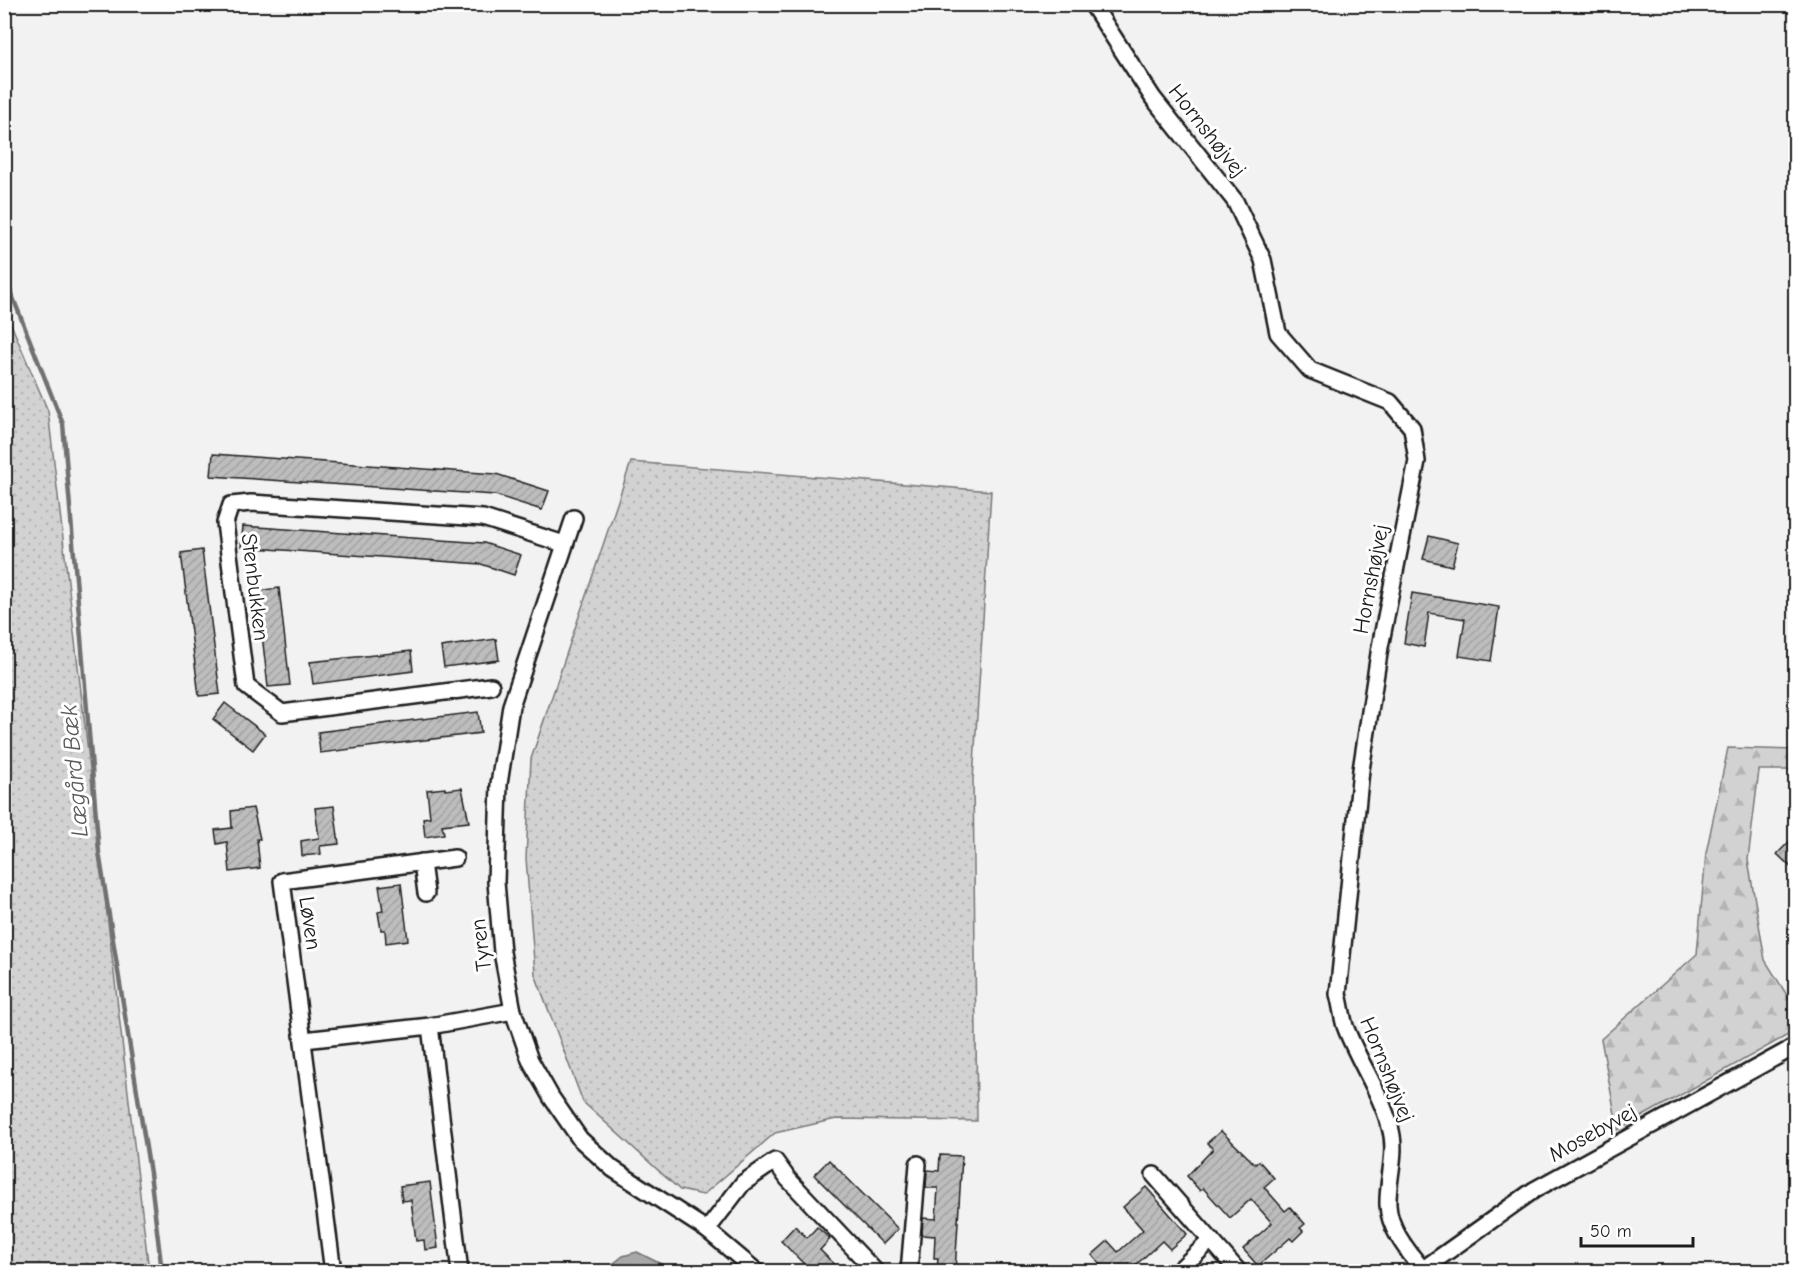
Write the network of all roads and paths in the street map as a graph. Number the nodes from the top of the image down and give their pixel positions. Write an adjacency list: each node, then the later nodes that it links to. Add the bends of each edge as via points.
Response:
1 (1092, 4): 16 (street, Hornshøjvej, via 1153,98 1235,201 1263,260 1278,333 1310,370 1390,402 1412,428 1417,461 1380,647 1361,770 1338,994 1345,1025 1391,1128 1391,1219)
2 (574, 518): 3 (street, Tyren)
3 (564, 544): 4 (street, Stenbukken, via 483,518 251,503 231,505 225,523 246,686 282,713); 8 (street, Tyren, via 511,706 500,784 496,882 502,952)
4 (491, 686)
5 (455, 858): 6 (street, Løven)
6 (422, 862): 7 (street); 10 (street, Løven, via 282,881)
7 (426, 893)
8 (513, 1011): 9 (street); 14 (street, Tyren, via 530,1060 580,1139 613,1169)
9 (430, 1026): 10 (street); 18 (street)
10 (304, 1040): 17 (street, Løven)
11 (1796, 1046): 16 (street, Mosebyvej, via 1534,1190)
12 (918, 1164): 21 (street)
13 (1154, 1175): 15 (street)
14 (707, 1230): 19 (street, Tyren); 20 (street, via 743,1184 776,1161 788,1179)
15 (1211, 1240): 22 (street); 23 (street)
16 (1420, 1270)
17 (333, 1272)
18 (460, 1272)
19 (757, 1272)
20 (876, 1272)
21 (909, 1272)
22 (1177, 1272)
23 (1239, 1272)

